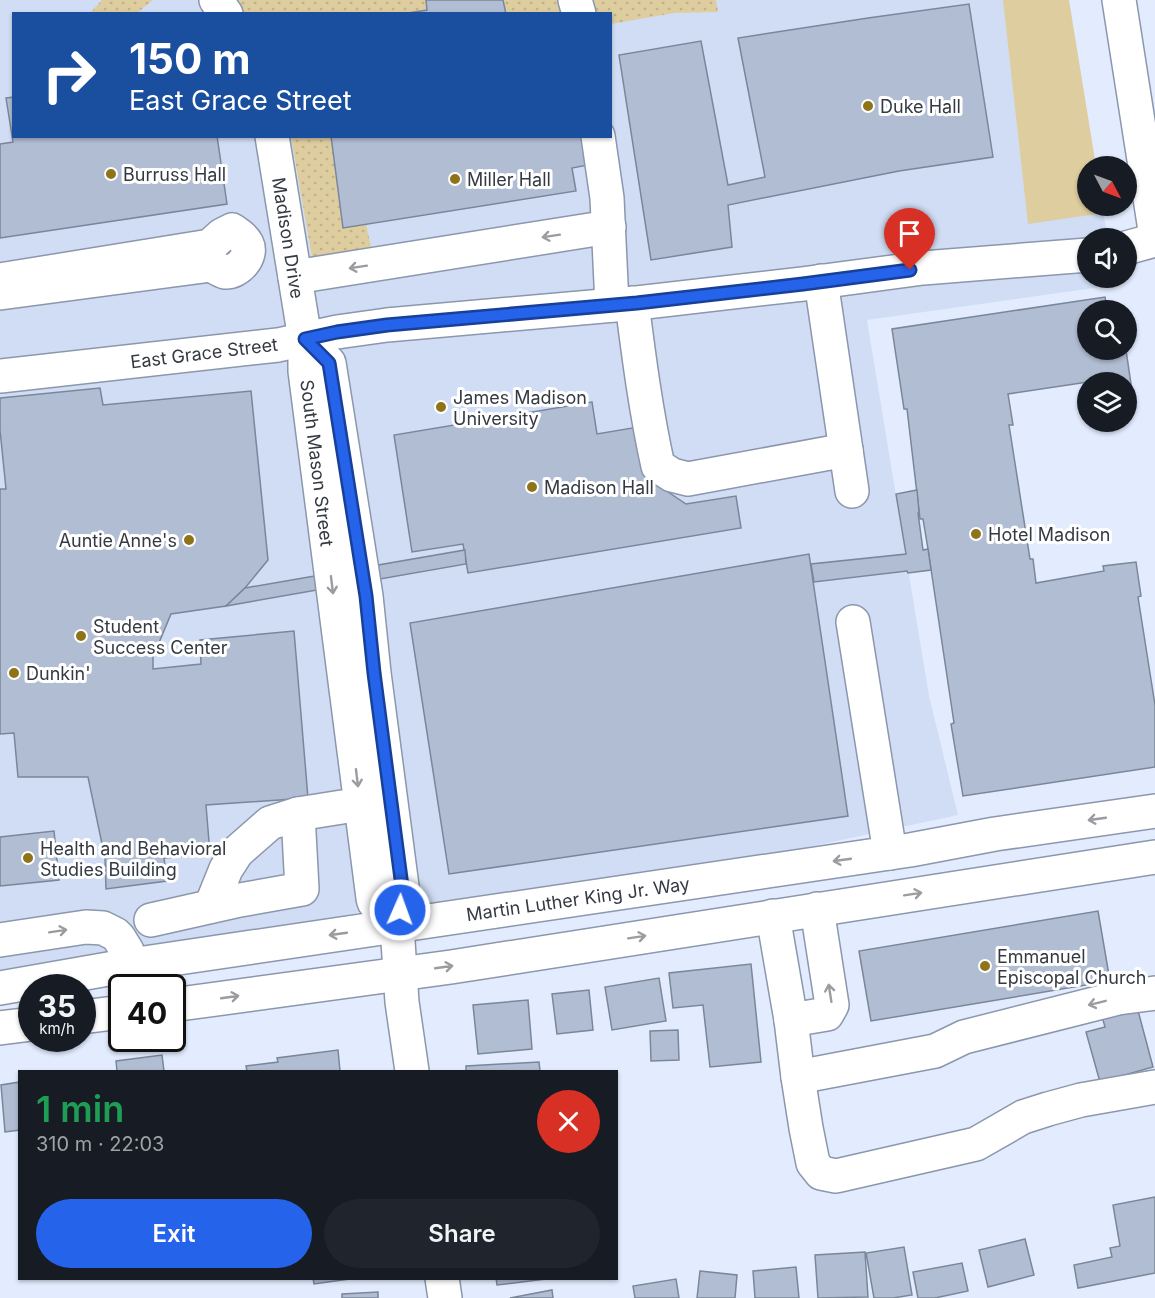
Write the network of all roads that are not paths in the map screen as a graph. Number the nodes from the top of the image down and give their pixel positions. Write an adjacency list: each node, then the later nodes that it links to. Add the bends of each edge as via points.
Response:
1 (1119, 0): 2 (main road)
2 (1145, 108): 6 (main road)
3 (272, 138): 11 (main road, Madison Drive)
4 (598, 138): 5 (main road)
5 (609, 227): 11 (main road, one-way to 11); 15 (main road)
6 (1155, 230)
7 (1155, 240): 8 (main road)
8 (1137, 245)
9 (248, 254): 11 (main road, via 260,252); 12 (main road, via 248,245 232,231 210,246); 14 (main road, via 236,269 226,272 212,265)
10 (1077, 257): 13 (main road, East Grace Street, via 923,268)
11 (292, 265): 16 (main road, Madison Drive)
12 (0, 280)
13 (821, 281): 15 (main road, East Grace Street); 18 (main road)
14 (0, 293)
15 (622, 304): 16 (main road, East Grace Street, via 387,325); 18 (main road, via 658,466 688,480)
16 (305, 339): 17 (main road, East Grace Street); 30 (main road, South Mason Street, via 329,363 366,596 403,894)
17 (0, 376)
18 (846, 450): 19 (main road)
19 (852, 491)
20 (853, 622): 24 (main road)
21 (342, 807): 23 (main road)
22 (1155, 811): 24 (main road, Martin Luther King Jr. Way, one-way to 24)
23 (298, 814): 26 (main road, via 270,823 237,852); 26 (main road, via 302,889)
24 (890, 853): 30 (main road, Martin Luther King Jr. Way, one-way to 30)
25 (1155, 857): 27 (main road, one-way to 25)
26 (211, 906): 29 (main road)
27 (817, 909): 28 (main road); 37 (main road, one-way to 27, via 827,1014 832,1005)
28 (773, 916): 33 (main road, one-way to 28); 37 (main road)
29 (151, 920)
30 (397, 926): 32 (main road, Martin Luther King Jr. Way, one-way to 32); 33 (main road, South Mason Street)
31 (0, 940): 32 (main road, one-way to 32, via 103,928 119,938)
32 (131, 965): 34 (main road, Martin Luther King Jr. Way)
33 (400, 974): 36 (main road, one-way to 33); 40 (main road, South Mason Street)
34 (0, 988)
35 (1155, 993): 41 (main road, one-way to 41, via 1118,998 964,1037 935,1051)
36 (186, 1003)
37 (791, 1020): 41 (main road)
38 (18, 1026): 39 (main road)
39 (0, 1028)
40 (412, 1070)
41 (798, 1077): 42 (main road, via 813,1163 821,1173 836,1176 976,1144 1023,1117 1048,1109)
42 (1155, 1088)
43 (442, 1280): 44 (main road)
44 (445, 1298)

